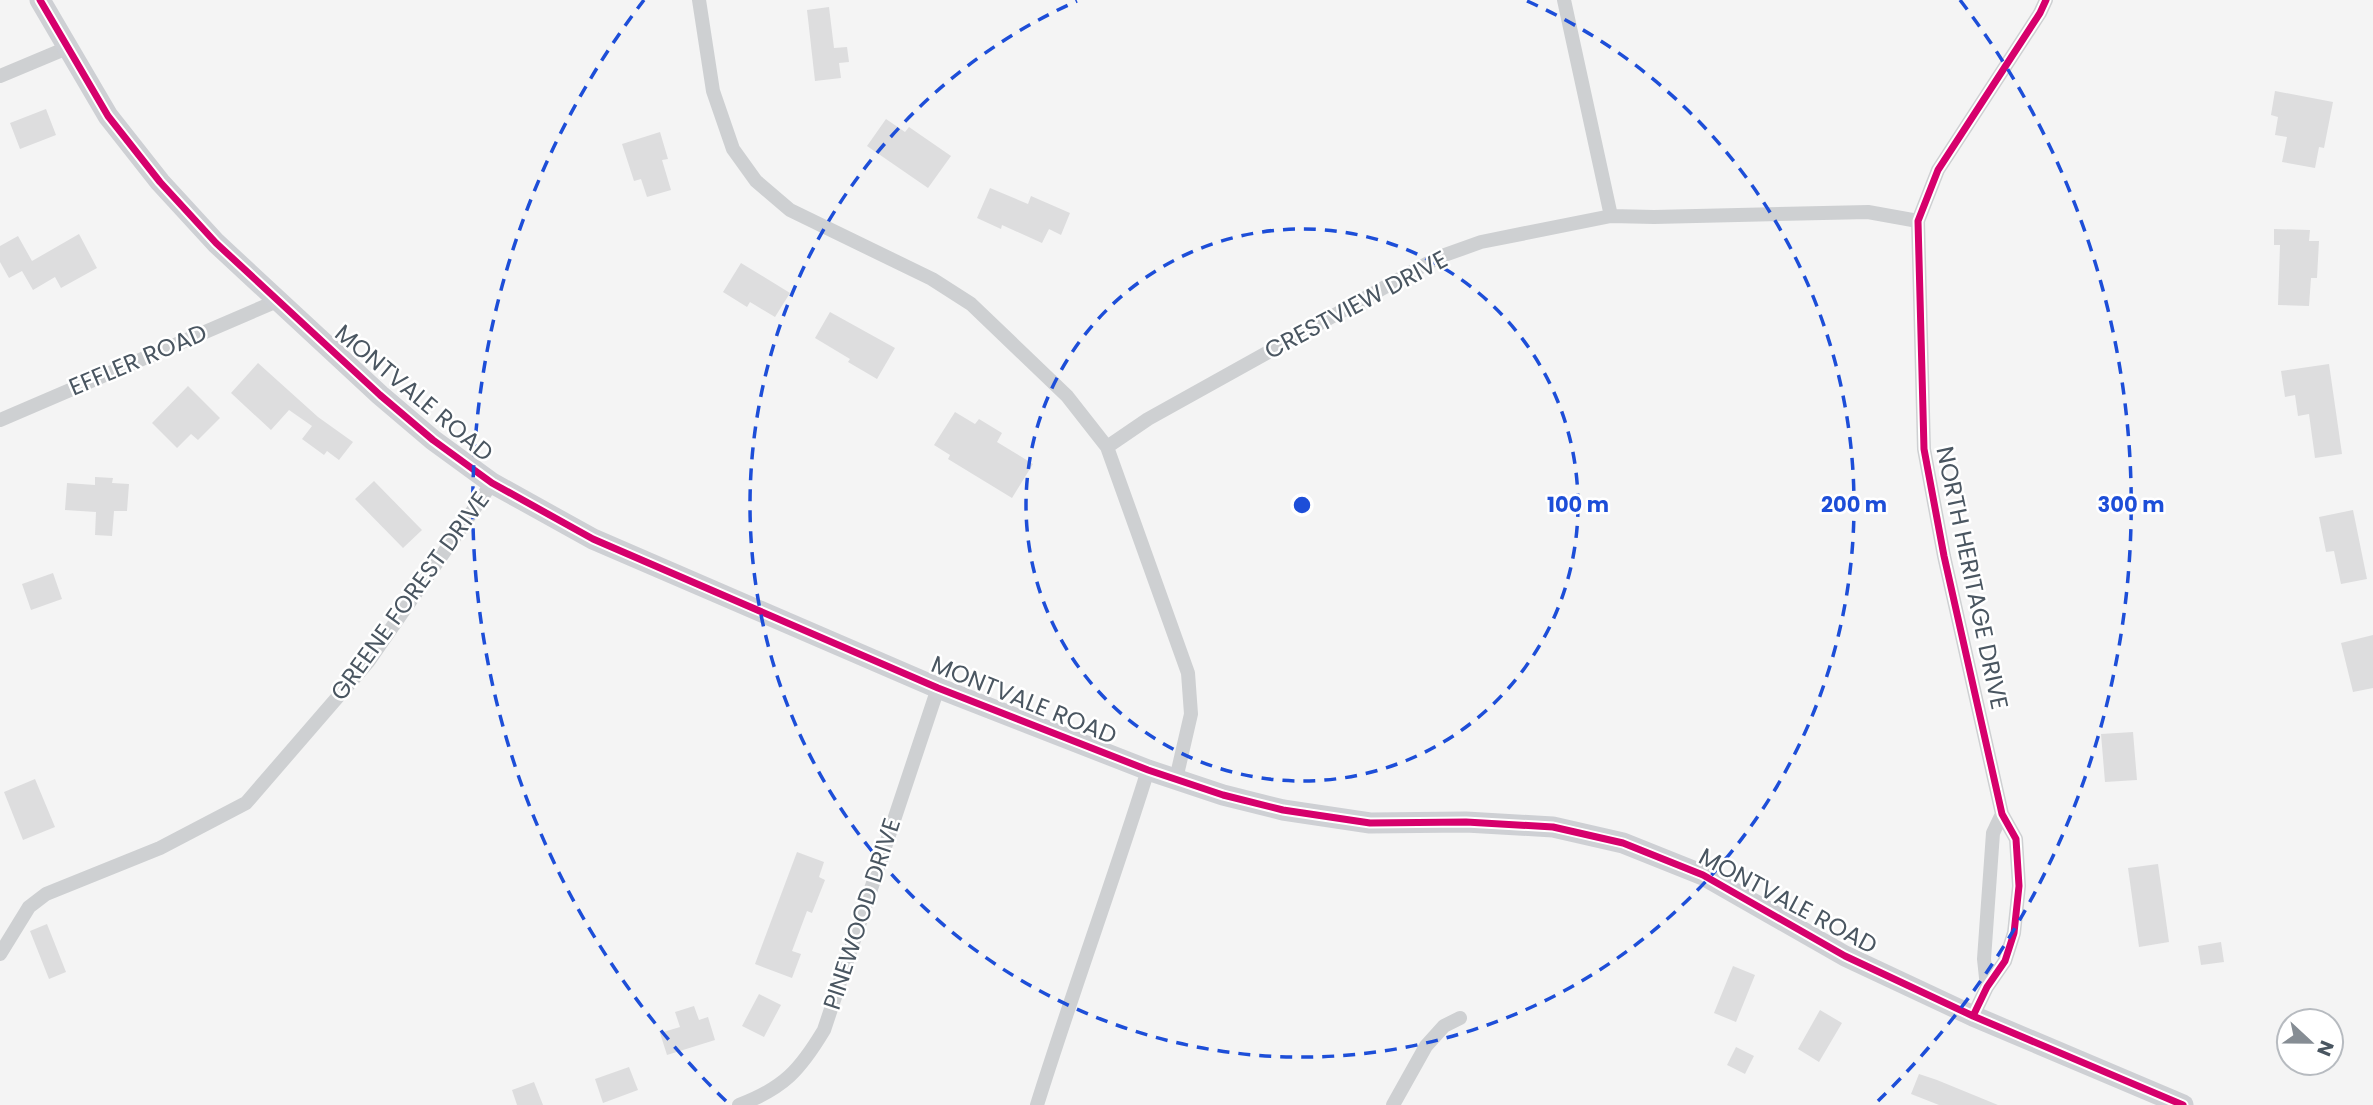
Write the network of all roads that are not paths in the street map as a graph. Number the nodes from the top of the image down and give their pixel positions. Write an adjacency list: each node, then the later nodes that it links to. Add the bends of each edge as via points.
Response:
1 (40, 0): 5 (main road, MONTVALE ROAD)
2 (699, 0): 11 (street, via 713,91 733,149 756,181 790,210 932,279 971,304 1067,396)
3 (1564, 0): 7 (street)
4 (2046, 0): 8 (street, NORTH HERITAGE DRIVE, via 1938,170)
5 (67, 48): 6 (street); 9 (main road, MONTVALE ROAD, via 108,116 160,182)
6 (0, 76)
7 (1611, 216): 8 (street, CRESTVIEW DRIVE, via 1868,212); 11 (street, CRESTVIEW DRIVE, via 1481,242 1439,257 1148,419)
8 (1919, 221): 16 (street, NORTH HERITAGE DRIVE, via 1924,449)
9 (277, 301): 10 (street, EFFLER ROAD); 12 (main road, MONTVALE ROAD, via 433,440)
10 (0, 420)
11 (1107, 447): 15 (street, via 1188,673 1191,714)
12 (492, 482): 13 (main road, MONTVALE ROAD, via 593,539); 17 (street, GREENE FOREST DRIVE, via 368,662 246,803 160,848 46,894 29,907)
13 (938, 688): 14 (main road, MONTVALE ROAD); 21 (street, PINEWOOD DRIVE, via 824,1030 806,1061 778,1087)
14 (1147, 770): 15 (main road, MONTVALE ROAD); 22 (street)
15 (1176, 779): 19 (main road, MONTVALE ROAD, via 1283,810 1370,823 1553,827 1623,843 1703,875 1845,956)
16 (2002, 814): 18 (street, NORTH HERITAGE DRIVE, via 1993,833 1984,959); 18 (street, NORTH HERITAGE DRIVE, via 2016,839 2019,886 2014,933 2005,961)
17 (0, 954)
18 (1987, 987): 19 (street, NORTH HERITAGE DRIVE)
19 (1973, 1016): 24 (main road, MONTVALE ROAD)
20 (1460, 1018): 23 (street, via 1444,1026 1426,1046)
21 (739, 1105)
22 (1037, 1105)
23 (1393, 1105)
24 (2183, 1105)

